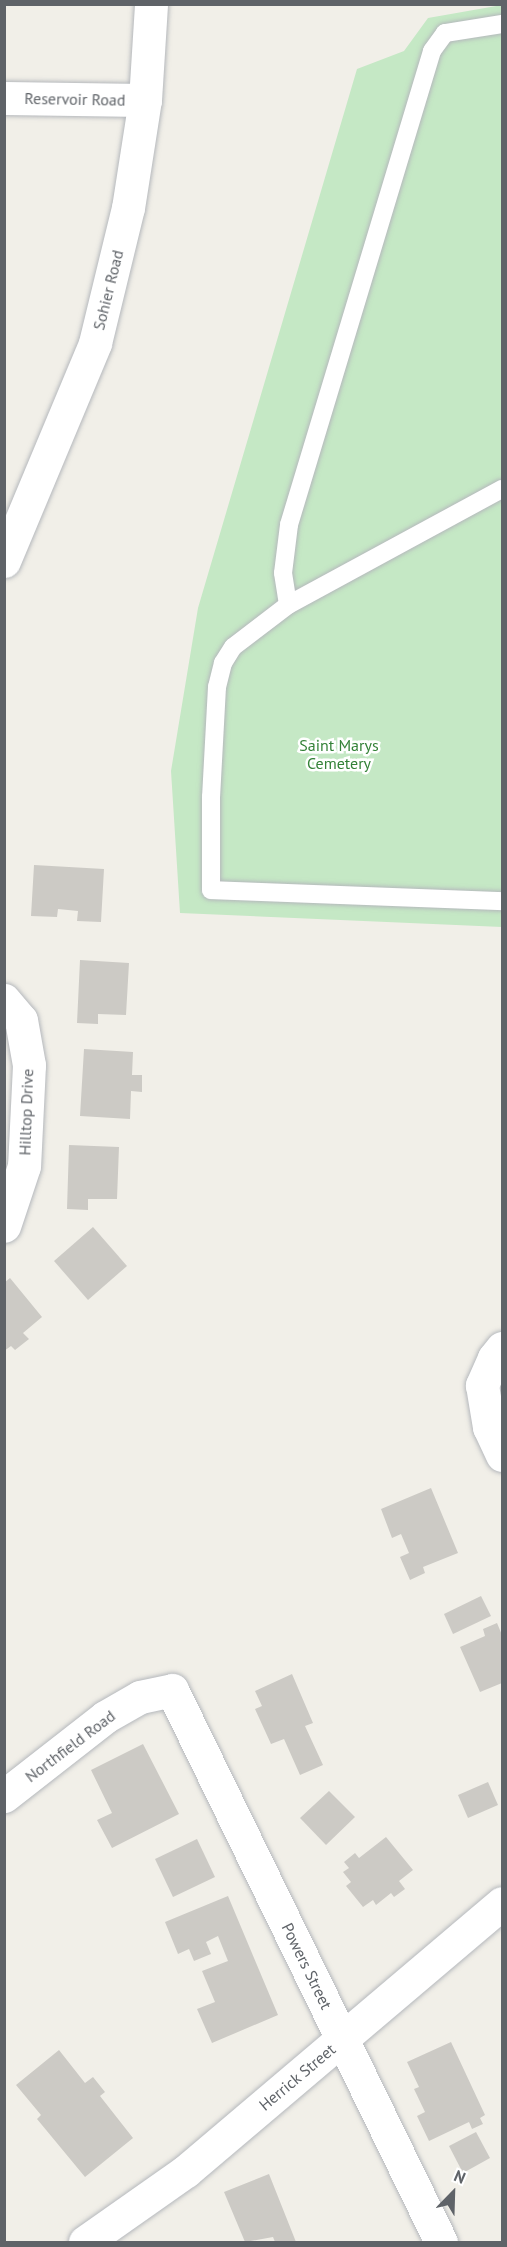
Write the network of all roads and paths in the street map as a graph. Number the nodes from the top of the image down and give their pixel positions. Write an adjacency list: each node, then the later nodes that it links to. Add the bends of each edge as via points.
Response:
1 (152, 4): 4 (street, Sohier Road)
2 (502, 24): 7 (lane, via 445,33 432,51 289,525 283,573)
3 (4, 98): 4 (street, Reservoir Road)
4 (145, 100): 6 (street, Sohier Road, via 128,208 95,343)
5 (502, 489): 7 (lane)
6 (4, 561)
7 (288, 605): 8 (lane, via 233,647 223,663 217,687 211,797 211,890)
8 (502, 901)
9 (4, 1000): 10 (street, Hilltop Drive, via 21,1020 29,1065 24,1166)
10 (4, 1226)
11 (502, 1348): 12 (street, via 482,1385 489,1427)
12 (502, 1455)
13 (172, 1690): 14 (street, Northfield Road, via 140,1697 105,1717); 16 (street, Powers Street)
14 (4, 1796)
15 (502, 1903): 16 (street, Herrick Street)
16 (342, 2039): 17 (street, Herrick Street, via 186,2171); 18 (street, Powers Street)
17 (85, 2242)
18 (441, 2242)

